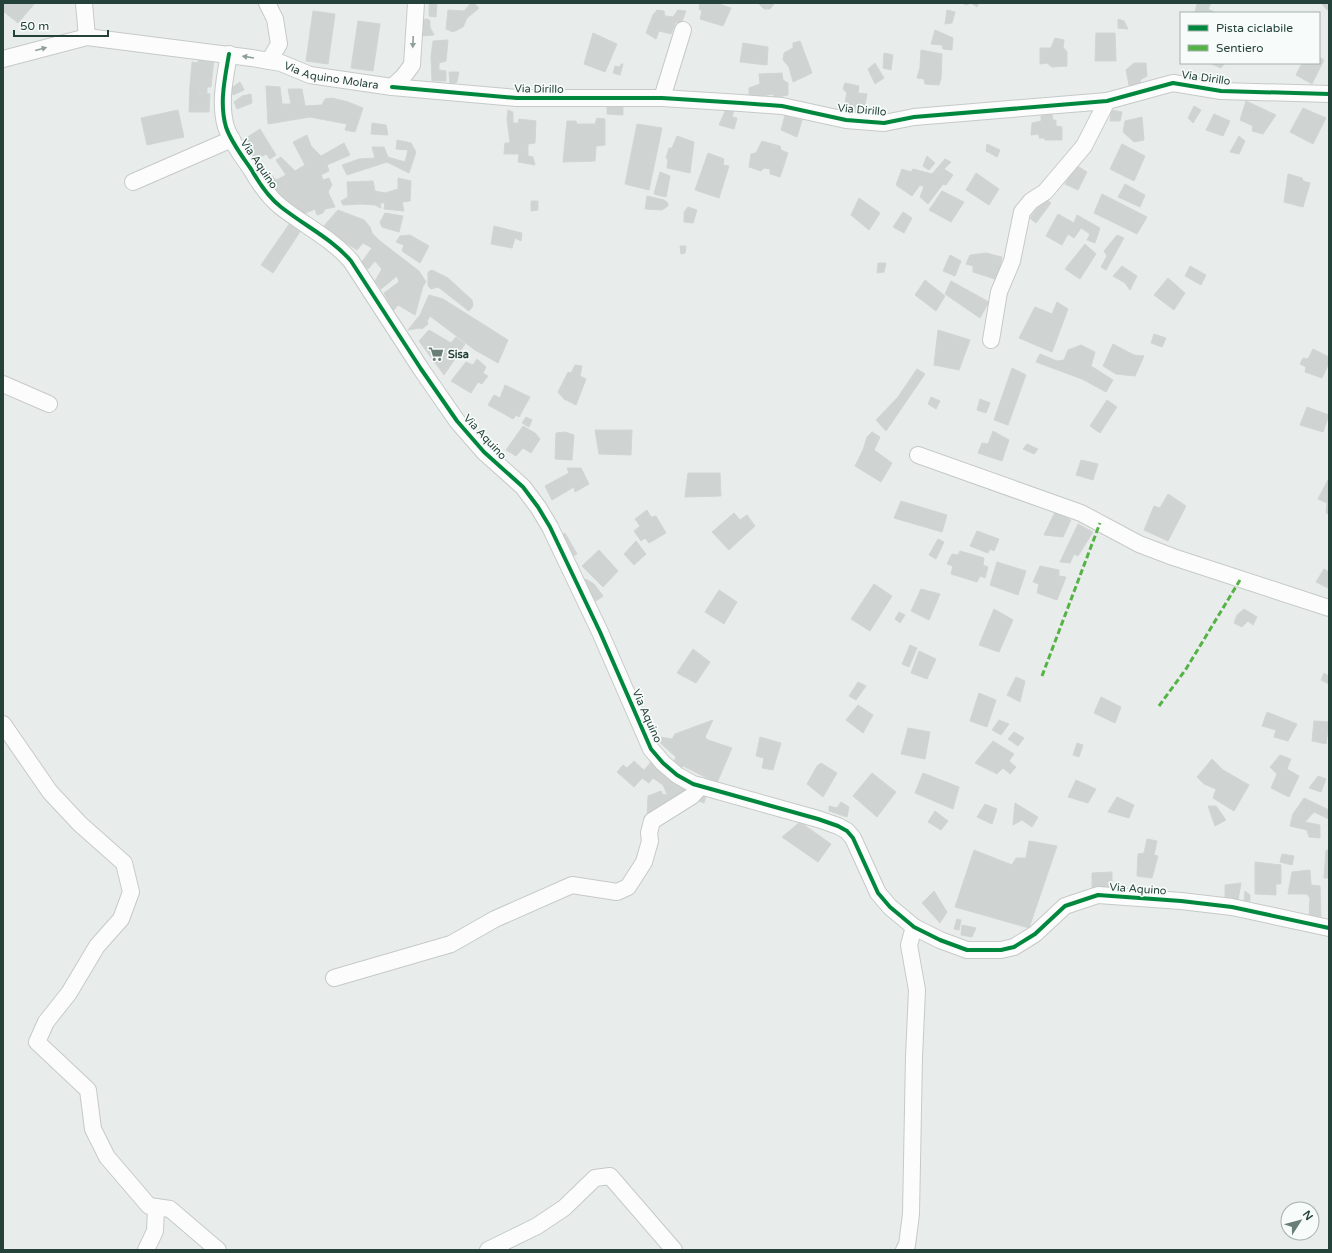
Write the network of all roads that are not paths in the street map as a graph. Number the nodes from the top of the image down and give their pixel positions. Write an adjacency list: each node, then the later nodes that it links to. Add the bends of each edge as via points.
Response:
1 (84, 3): 5 (street)
2 (267, 3): 8 (street, via 275,19 279,44)
3 (416, 3): 9 (street, Via Aquino Molara, one-way to 9, via 412,65)
4 (683, 30): 11 (street)
5 (87, 37): 6 (street); 7 (street, one-way to 5)
6 (229, 54): 8 (street, Via Aquino Molara, one-way to 6); 13 (street, Via Aquino, via 222,107 226,128)
7 (3, 59)
8 (269, 61): 9 (street, Via Aquino Molara, via 310,75)
9 (392, 87): 11 (street, Via Dirillo, via 517,98)
10 (1329, 94): 12 (street, Via Dirillo, via 1221,91 1173,83)
11 (662, 98): 12 (street, Via Dirillo, via 782,106 846,120 884,123 914,117)
12 (1108, 101): 15 (street, via 1084,146 1045,192 1031,201 1022,212 1012,261 998,292)
13 (232, 139): 14 (street); 21 (street, Via Aquino, via 269,196 342,250 457,421 484,452 523,487 538,507 600,632 651,749 677,775)
14 (133, 182)
15 (991, 340)
16 (3, 384): 17 (street)
17 (49, 404)
18 (918, 455): 19 (street, via 1081,513 1139,544 1173,557)
19 (1329, 608)
20 (3, 724): 25 (street, via 50,792 80,824 124,863 131,892 121,918 97,946 69,994 46,1022 37,1042 88,1090 93,1129 107,1157 149,1206)
21 (701, 786): 22 (street, Via Aquino, via 818,819 847,831 853,838 878,893 901,918); 24 (street, via 692,796 652,821 644,862 628,886 617,892 572,885 495,919 451,944)
22 (914, 927): 23 (street, Via Aquino, via 967,950 1001,950 1014,947 1035,934 1065,906 1098,895 1232,907); 30 (street, via 909,945 917,990 911,1214)
23 (1329, 928)
24 (334, 978)
25 (156, 1207): 26 (street, via 155,1231); 27 (street, via 170,1210)
26 (146, 1250)
27 (218, 1250)
28 (488, 1250): 29 (street, via 537,1226 564,1208 595,1178 610,1176)
29 (674, 1250)
30 (904, 1250)

